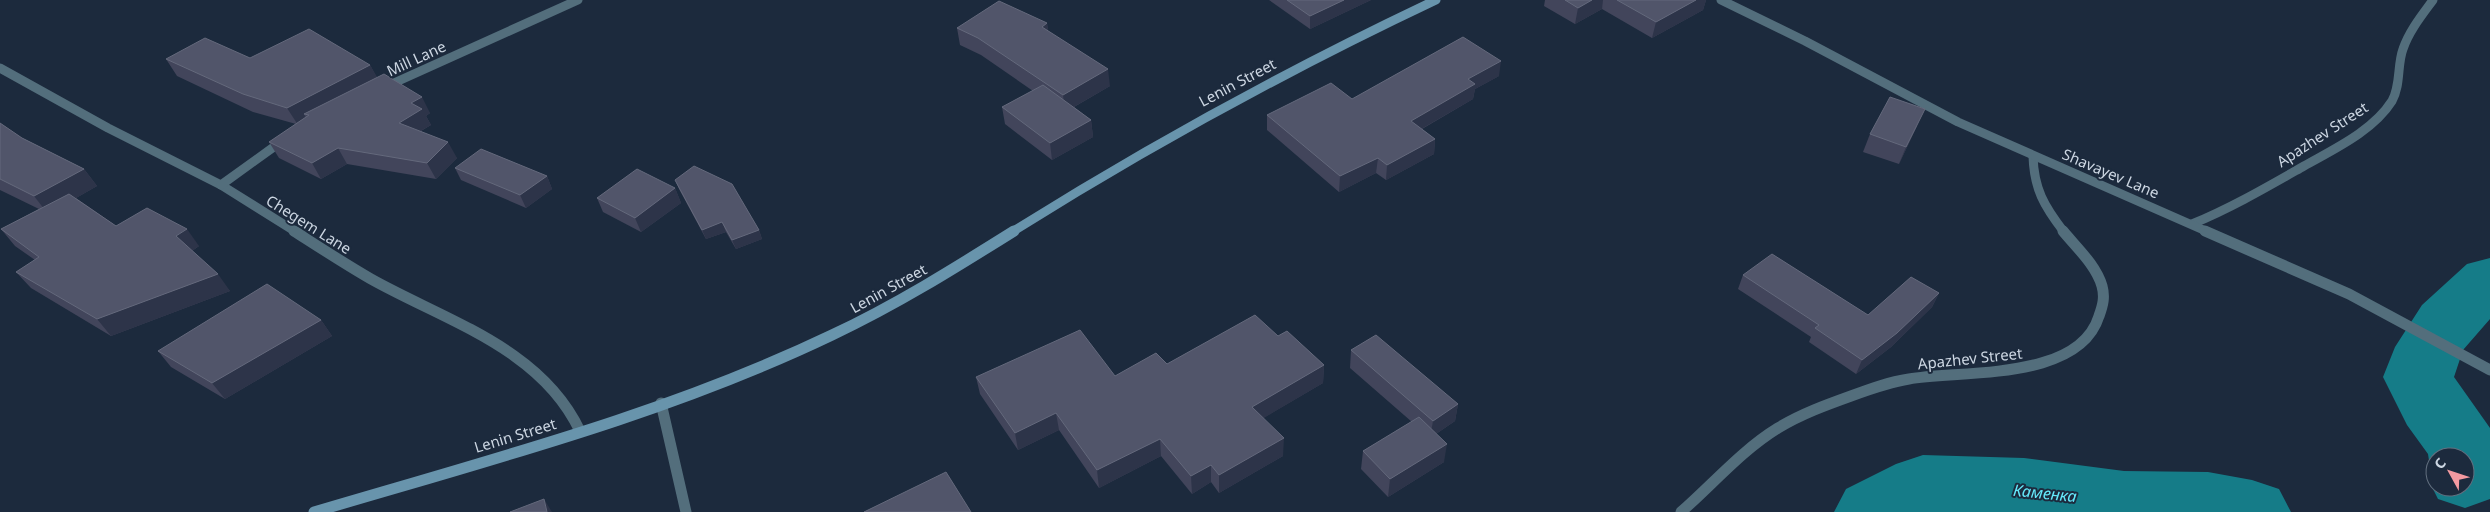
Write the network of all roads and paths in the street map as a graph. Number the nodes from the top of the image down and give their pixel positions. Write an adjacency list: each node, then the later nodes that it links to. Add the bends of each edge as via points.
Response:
1 (578, 0): 6 (street, Mill Lane)
2 (1436, 0): 12 (street, Lenin Street, via 1212,112 870,316 776,361)
3 (1721, 0): 8 (street, Shavayev Lane, via 1958,122)
4 (2433, 0): 10 (street, Apazhev Street, via 2410,31 2403,50 2397,88 2392,101 2380,115 2360,131 2248,200)
5 (0, 68): 9 (street, Chegem Lane)
6 (372, 93)
7 (291, 135): 9 (street)
8 (2033, 156): 10 (street, Shavayev Lane); 16 (street, Apazhev Street, via 2031,167 2036,188 2101,286 2104,300 2088,336 2065,354 2036,366 1908,380 1874,388 1793,420 1766,436)
9 (220, 185): 13 (street, Chegem Lane, via 371,279 482,335 516,357 549,385 570,410)
10 (2192, 224): 11 (street, Shavayev Lane, via 2349,294)
11 (2486, 368)
12 (661, 403): 13 (street, Lenin Street); 15 (street)
13 (580, 431): 14 (street, Lenin Street)
14 (314, 512)
15 (686, 512)
16 (1682, 512)

